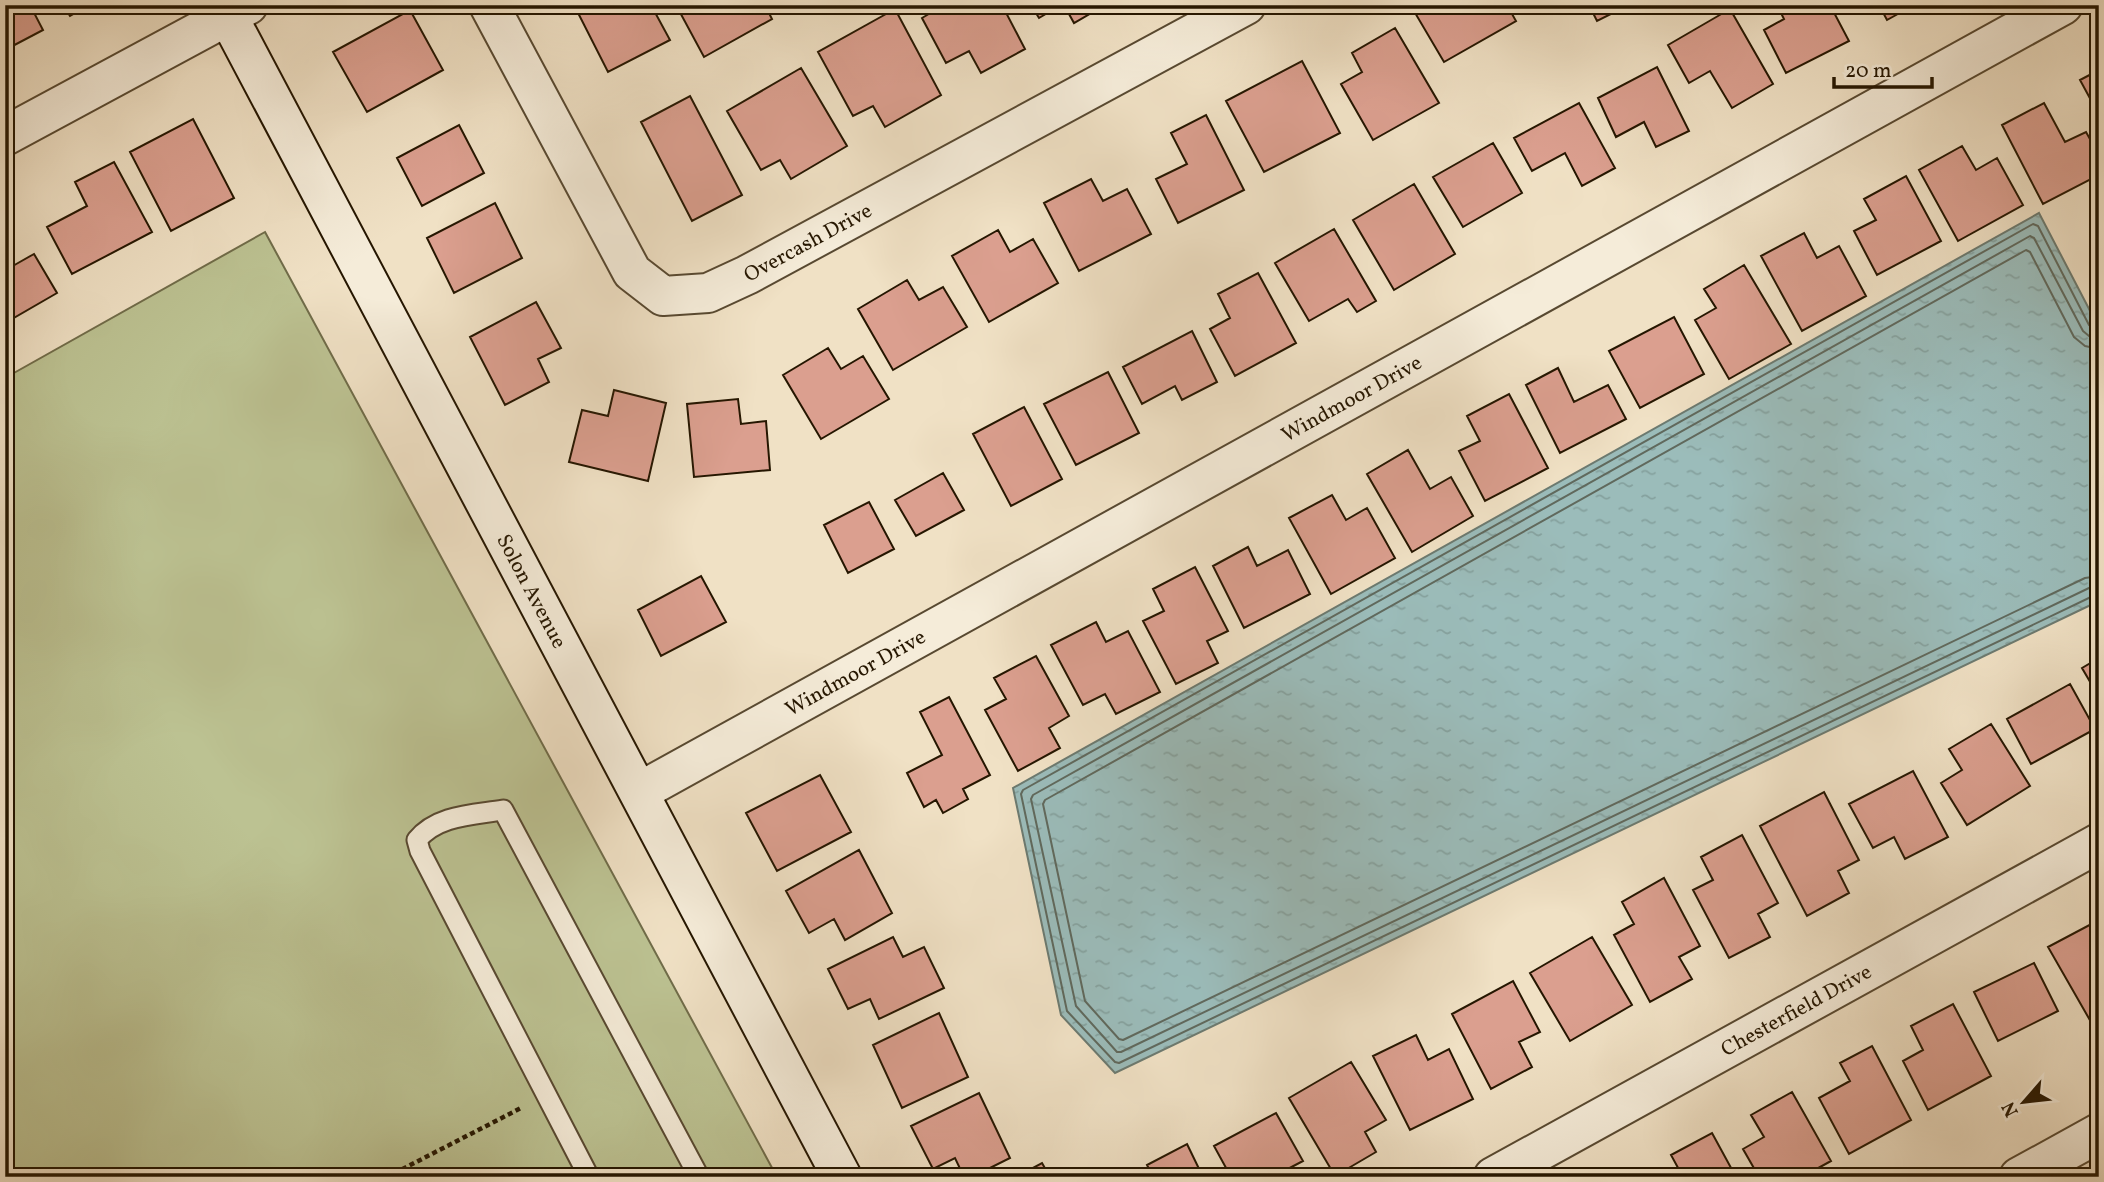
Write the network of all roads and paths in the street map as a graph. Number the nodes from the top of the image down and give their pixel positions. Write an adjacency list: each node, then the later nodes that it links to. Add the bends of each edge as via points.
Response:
1 (489, 5): 2 (street, Overcash Drive, via 632,272 663,296 708,293 747,275)
2 (1246, 5)
3 (2063, 5): 6 (street, Windmoor Drive)
4 (233, 9): 5 (street); 6 (street, Solon Avenue)
5 (5, 136)
6 (639, 792): 13 (street, Solon Avenue)
7 (2099, 843): 14 (street, Chesterfield Drive)
8 (546, 1095): 10 (path); 11 (lane); 12 (lane, via 420,851 417,840 440,821 503,810)
9 (2099, 1133): 15 (street)
10 (387, 1177)
11 (589, 1177)
12 (699, 1177)
13 (842, 1177)
14 (1493, 1177)
15 (2019, 1177)

